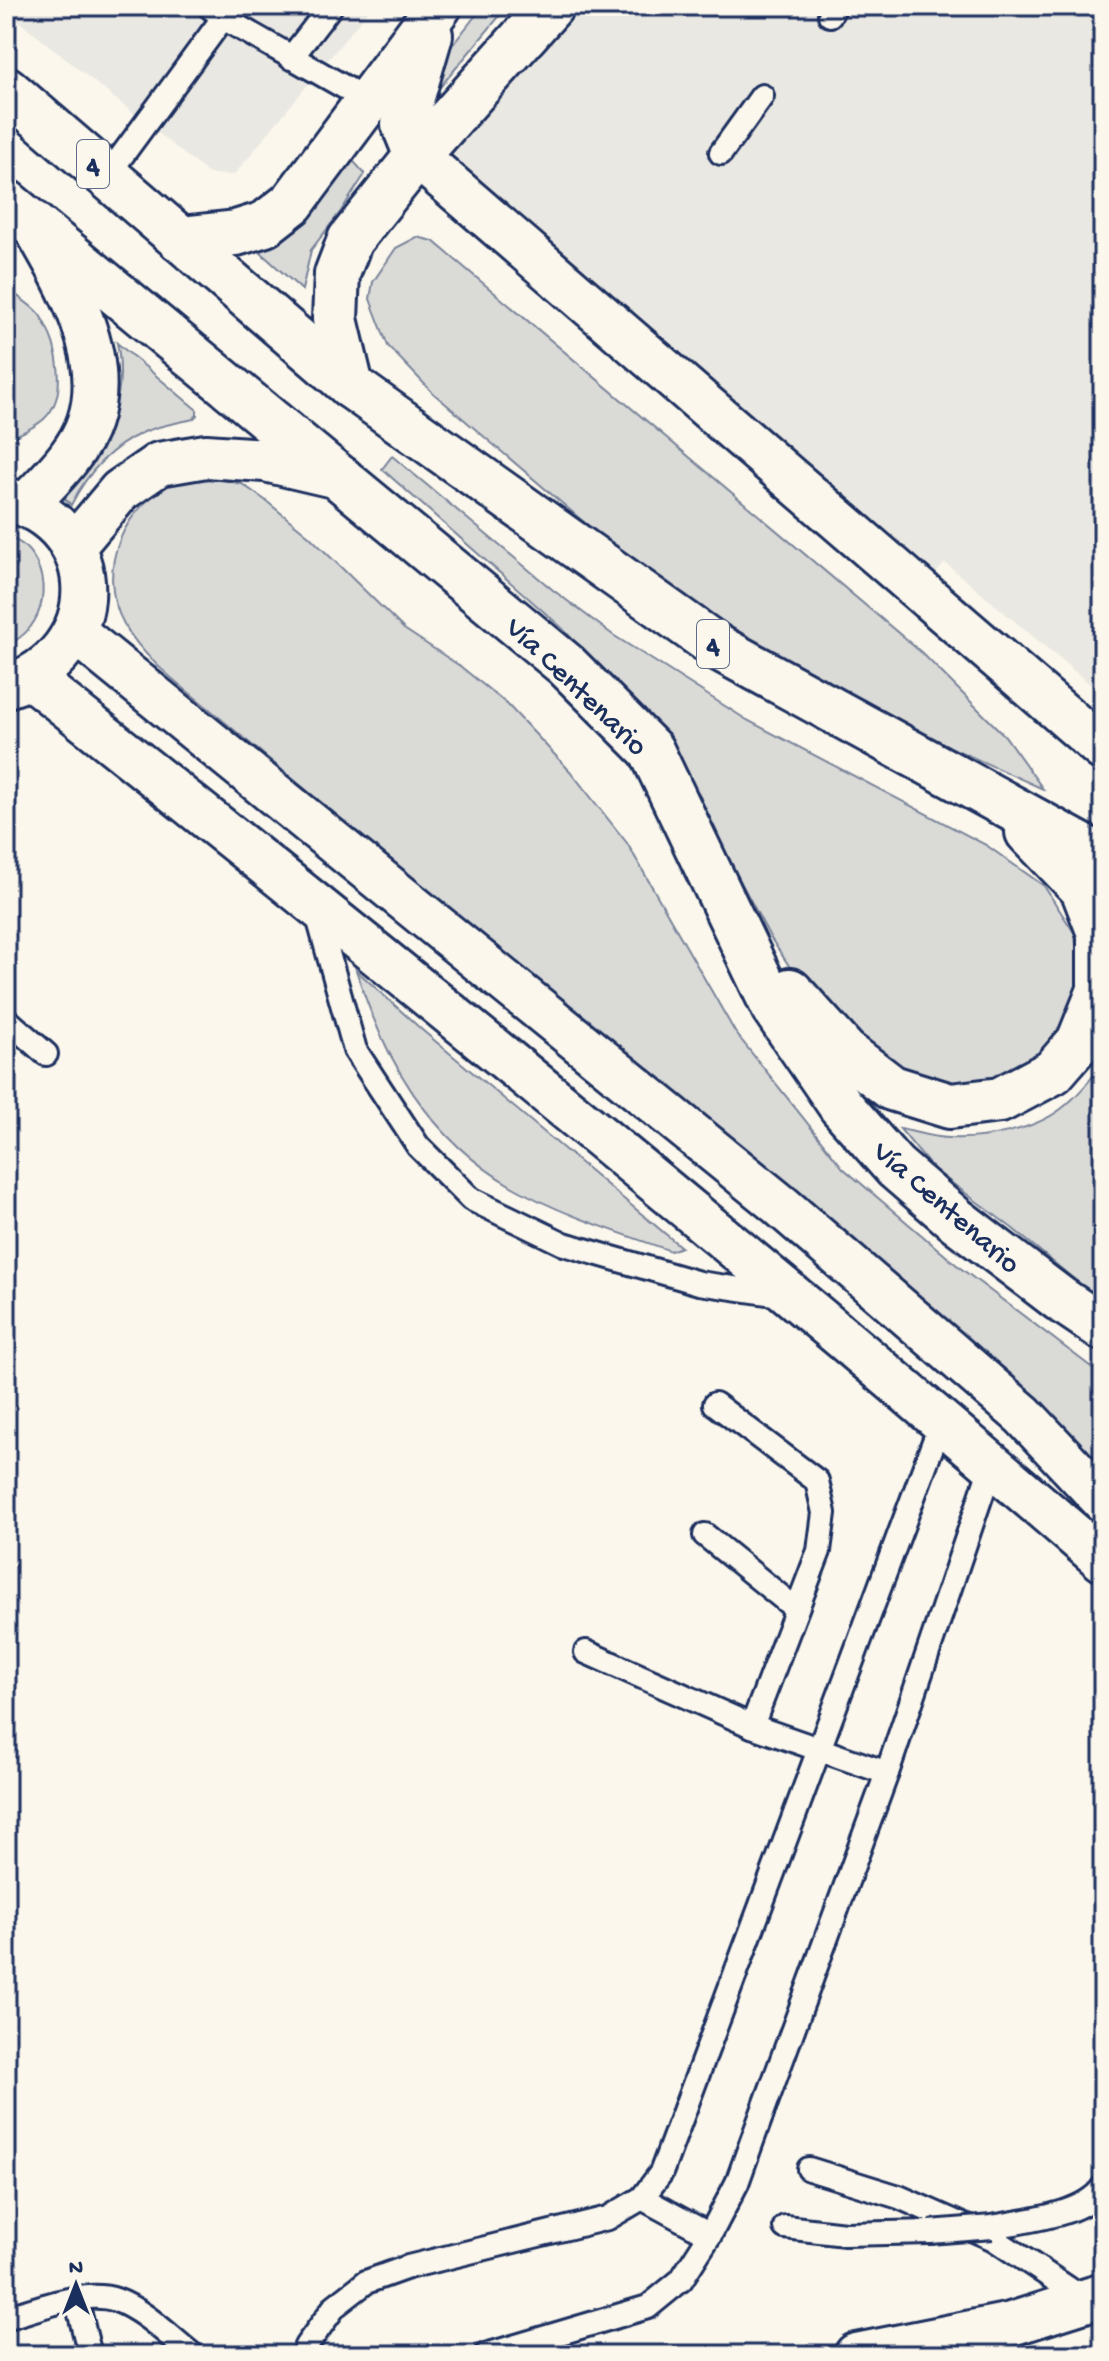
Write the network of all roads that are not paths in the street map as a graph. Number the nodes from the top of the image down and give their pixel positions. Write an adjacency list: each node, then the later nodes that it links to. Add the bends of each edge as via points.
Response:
1 (331, 6): 5 (lane)
2 (439, 6): 8 (main road); 10 (main road, via 404,124)
3 (551, 6): 10 (main road)
4 (216, 12): 5 (lane); 11 (lane)
5 (291, 58): 8 (lane)
6 (6, 89): 11 (main road, 4)
7 (762, 96): 9 (lane)
8 (367, 100): 13 (main road, via 292,203 265,224)
9 (721, 153)
10 (417, 156): 14 (main road, via 350,240 337,274 335,319); 20 (street)
11 (107, 176): 13 (main road, 4)
12 (19, 213): 15 (main road, Vía Centenario); 16 (street, via 65,280 85,327 96,386 89,422 65,462)
13 (180, 239): 14 (main road, 4)
14 (351, 386): 22 (main road, 4, via 719,648)
15 (342, 478): 17 (street, via 265,460 206,456 159,464 120,491); 21 (main road, Vía Centenario, via 566,665)
16 (16, 501): 17 (street, via 54,522)
17 (73, 547): 18 (street, via 82,575 83,604)
18 (75, 632): 19 (street, via 57,658); 32 (street, via 780,1205 1023,1415)
19 (19, 682): 24 (street)
20 (1103, 749)
21 (651, 750): 22 (main road, via 791,992 845,1052 892,1088 950,1106 1000,1100 1053,1072 1079,1042 1100,990 1100,933 1083,889 1029,833); 28 (main road, Vía Centenario, via 774,1008 841,1106 895,1167 955,1219)
22 (954, 775): 23 (main road, 4)
23 (1103, 858)
24 (313, 901): 27 (street); 27 (lane, via 355,1050 418,1146 471,1199 564,1244 699,1283)
25 (6, 1019): 26 (lane)
26 (46, 1054)
27 (796, 1297): 30 (street)
28 (1103, 1328)
29 (715, 1404): 35 (lane, via 817,1481 824,1513 819,1551)
30 (942, 1420): 31 (street); 38 (lane)
31 (992, 1464): 34 (street); 39 (lane)
32 (1103, 1500)
33 (705, 1535): 35 (lane)
34 (1103, 1560)
35 (796, 1609): 37 (lane)
36 (586, 1652): 37 (lane)
37 (752, 1726): 38 (lane)
38 (818, 1750): 39 (lane); 42 (lane, via 661,2173)
39 (887, 1773): 44 (lane, via 737,2183)
40 (809, 2169): 46 (lane, via 899,2197 994,2239)
41 (1103, 2187): 43 (lane, bridge, via 1094,2200 992,2227 845,2234)
42 (642, 2198): 44 (lane); 50 (lane, via 608,2218 366,2282 335,2306 306,2346)
43 (785, 2227)
44 (710, 2235): 51 (lane, via 681,2280 648,2307)
45 (76, 2298): 47 (lane); 48 (lane); 49 (lane, via 115,2299)
46 (1097, 2300): 52 (street, via 1011,2324)
47 (6, 2318)
48 (90, 2355)
49 (193, 2355)
50 (306, 2355)
51 (486, 2355)
52 (856, 2355)

